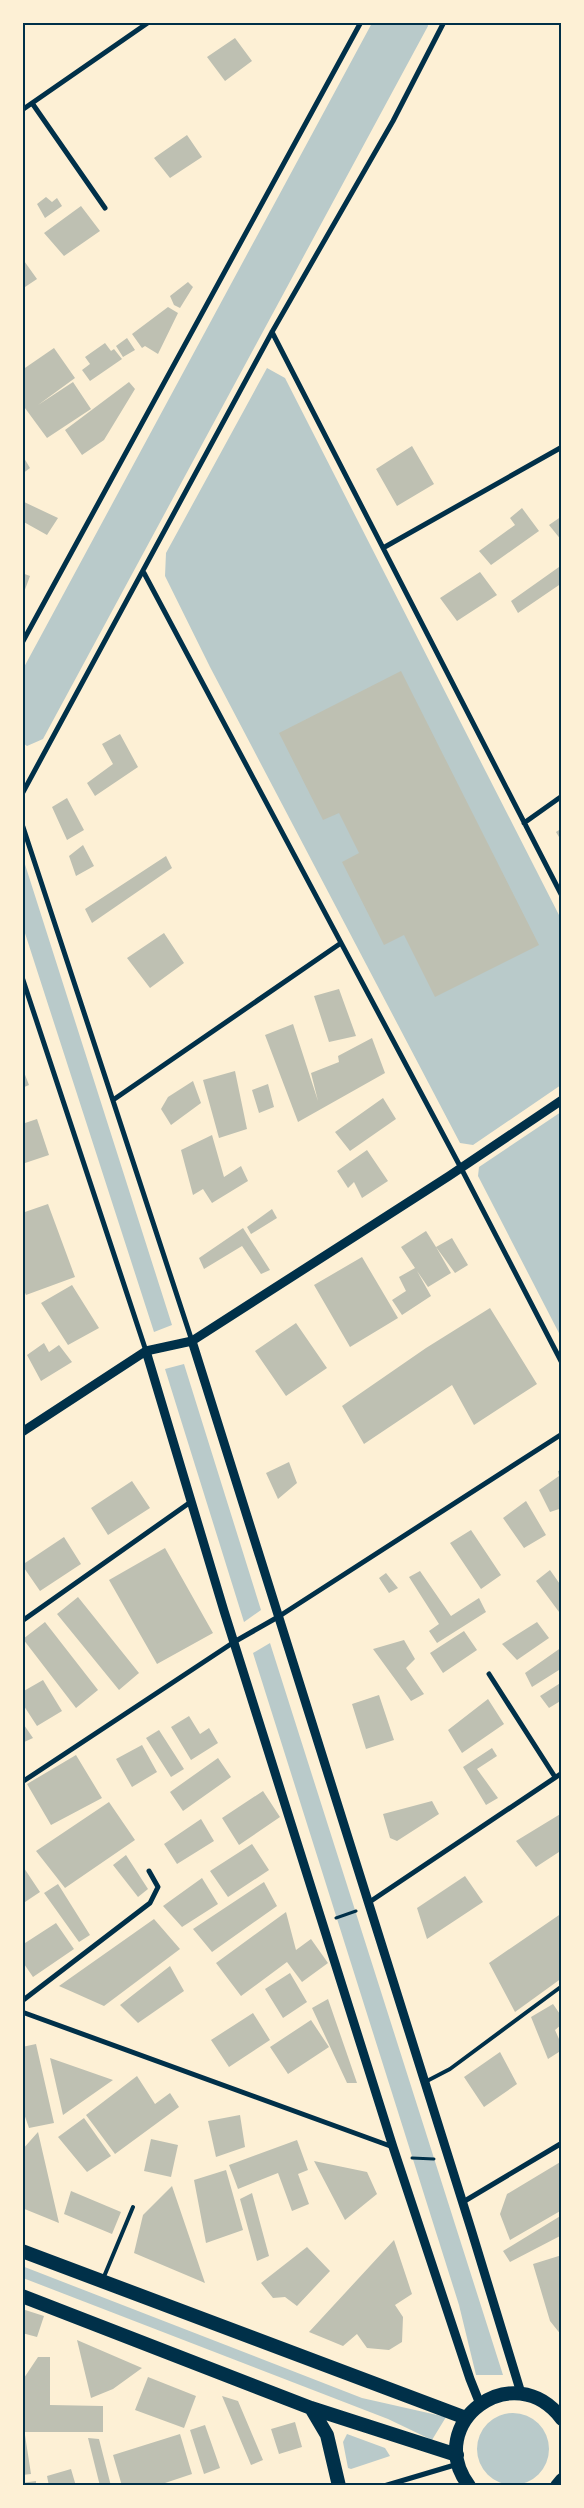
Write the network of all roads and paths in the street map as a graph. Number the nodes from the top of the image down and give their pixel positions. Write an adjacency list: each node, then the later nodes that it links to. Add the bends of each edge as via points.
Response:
1 (149, 22): 4 (street)
2 (361, 22): 11 (street)
3 (444, 22): 7 (street, via 393,121)
4 (32, 103): 5 (street); 6 (street)
5 (22, 110)
6 (105, 208)
7 (272, 332): 9 (street); 10 (street)
8 (562, 446): 9 (street)
9 (383, 548): 14 (street)
10 (144, 573): 12 (street); 17 (street)
11 (22, 643)
12 (22, 794)
13 (562, 796): 14 (street)
14 (524, 823): 16 (street)
15 (22, 824): 19 (street)
16 (562, 896)
17 (342, 944): 19 (street); 21 (street)
18 (22, 978): 23 (street)
19 (113, 1100): 22 (street)
20 (562, 1100): 21 (street)
21 (461, 1168): 22 (street); 24 (street)
22 (192, 1341): 23 (street); 28 (street)
23 (146, 1351): 25 (street); 27 (street)
24 (562, 1363)
25 (22, 1432)
26 (562, 1434): 28 (street)
27 (192, 1500): 29 (street); 30 (street)
28 (278, 1617): 30 (street); 36 (street)
29 (22, 1622)
30 (234, 1642): 34 (street); 44 (street)
31 (489, 1674): 33 (street)
32 (562, 1773): 33 (street)
33 (555, 1777): 36 (street)
34 (22, 1782)
35 (149, 1871): 40 (street, via 158,1887 150,1903)
36 (368, 1903): 42 (street)
37 (356, 1912): 38 (path)
38 (336, 1918)
39 (562, 1986): 42 (lane, via 450,2069)
40 (22, 2001)
41 (22, 2012): 44 (street)
42 (425, 2082): 47 (street)
43 (562, 2143): 47 (street)
44 (393, 2147): 53 (street)
45 (412, 2158): 46 (path)
46 (434, 2160)
47 (463, 2202): 52 (street)
48 (133, 2207): 50 (lane)
49 (22, 2252): 50 (highway)
50 (101, 2283): 55 (highway)
51 (22, 2296): 54 (highway)
52 (521, 2393): 53 (highway, via 501,2394); 56 (highway, via 540,2399)
53 (480, 2404): 55 (highway)
54 (311, 2408): 57 (highway); 59 (highway, via 327,2435)
55 (466, 2418): 57 (highway, via 458,2436)
56 (562, 2419)
57 (458, 2459): 60 (street); 61 (highway)
58 (562, 2480): 62 (highway)
59 (338, 2486)
60 (384, 2486)
61 (469, 2486)
62 (558, 2486)

